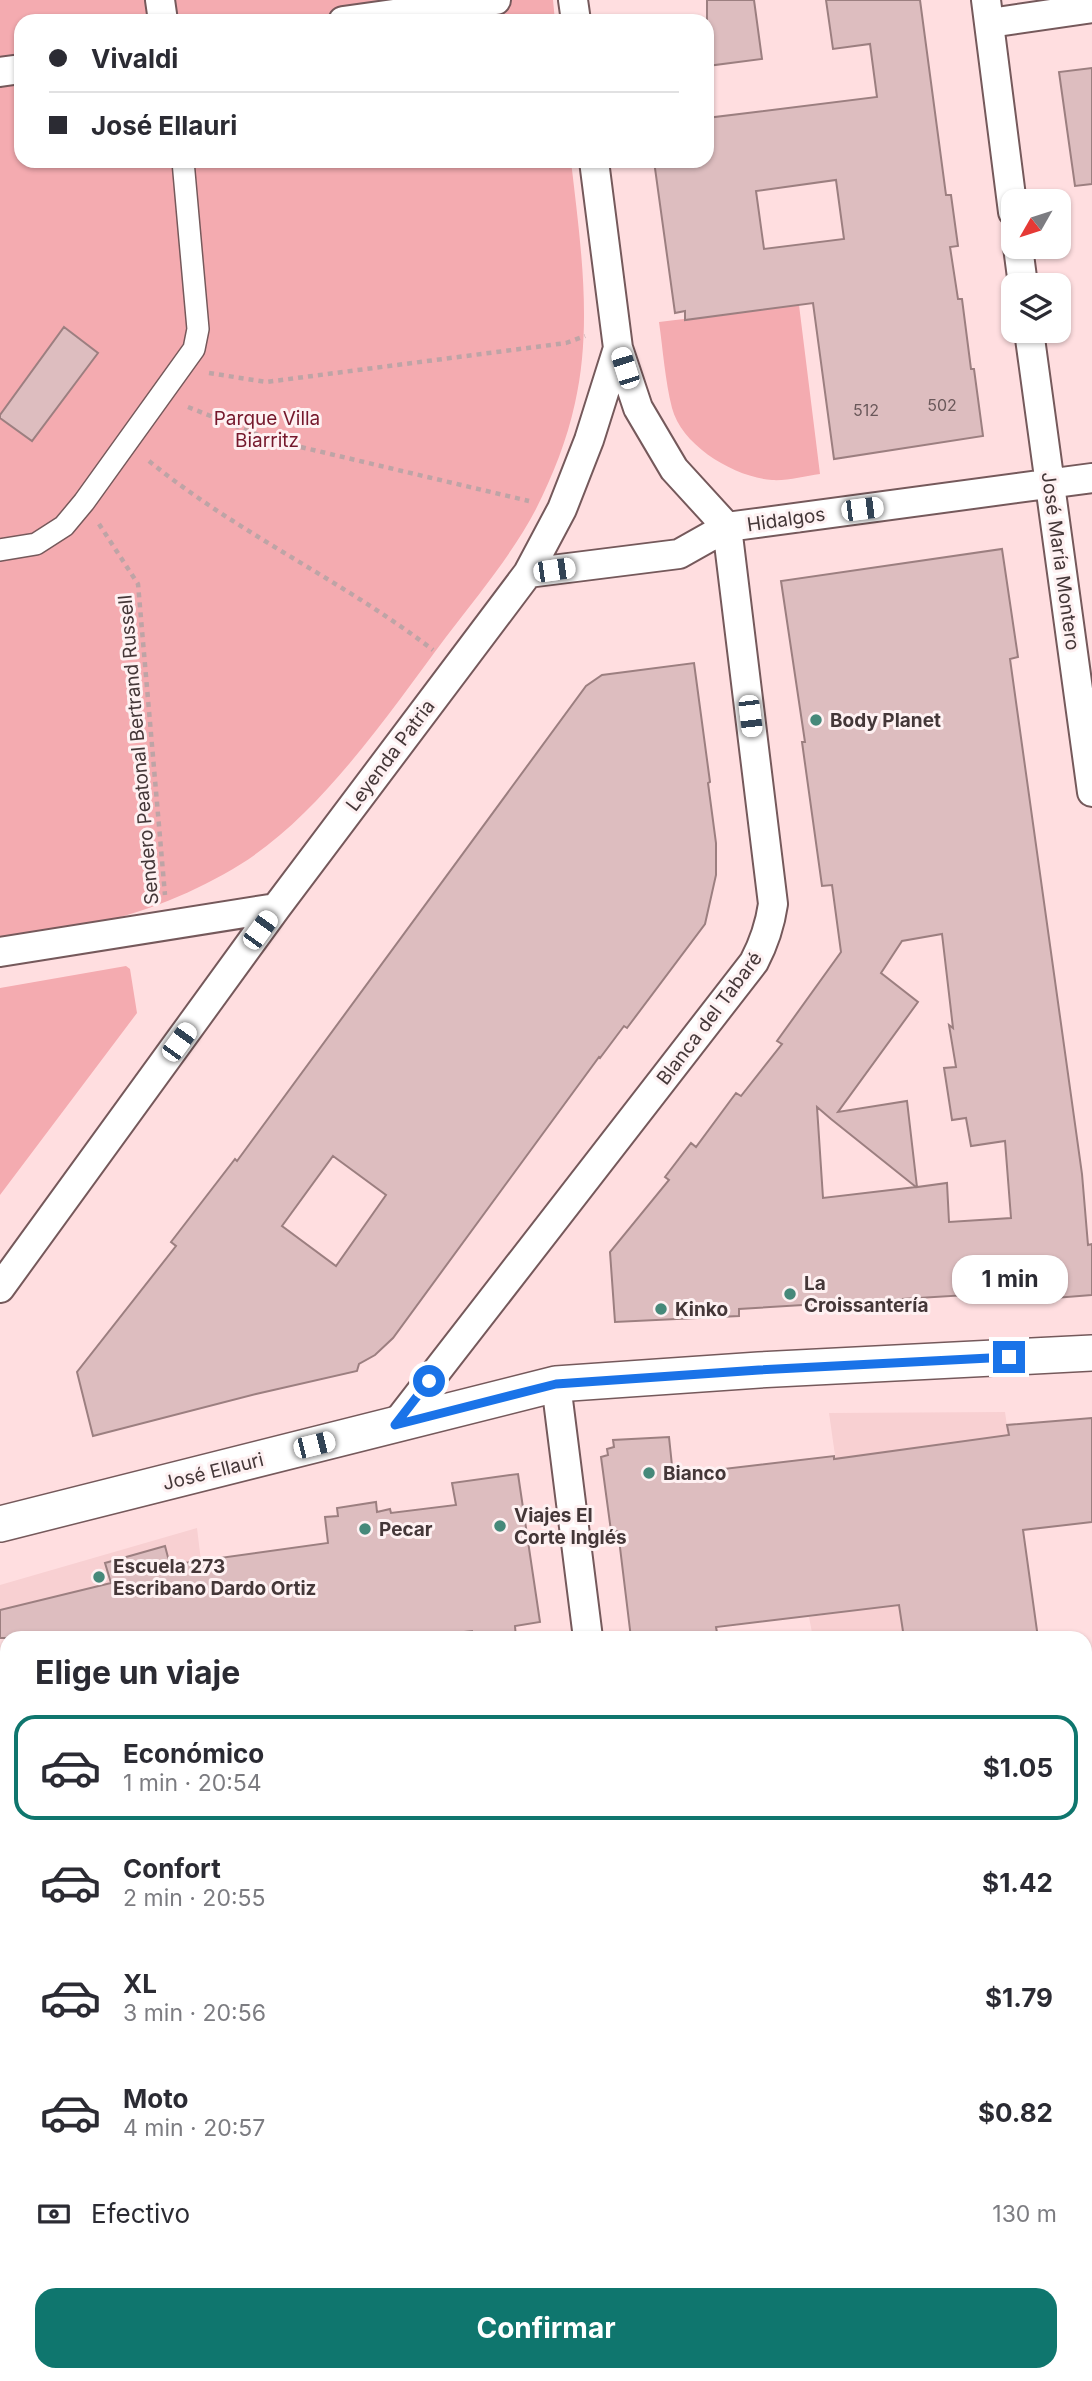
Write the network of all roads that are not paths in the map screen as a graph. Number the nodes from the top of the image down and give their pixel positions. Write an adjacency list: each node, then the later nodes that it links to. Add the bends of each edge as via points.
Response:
1 (496, 0): 4 (street)
2 (1092, 8): 3 (street)
3 (988, 11): 7 (street)
4 (394, 14)
5 (184, 168): 13 (street, via 198,329 194,349 64,526 36,544)
6 (595, 168): 8 (street, Leyenda Patria)
7 (1010, 189)
8 (618, 337): 12 (street, via 638,408 674,469); 14 (street, Leyenda Patria, via 589,440 562,509)
9 (1031, 343): 11 (street, José María Montero)
10 (1092, 478): 11 (street, Hidalgos)
11 (1051, 484): 12 (street, Hidalgos); 15 (street, José María Montero)
12 (727, 527): 14 (street, Hidalgos, via 679,554); 21 (street, Blanca del Tabaré, via 773,904 764,944)
13 (0, 550)
14 (528, 573): 16 (street, Leyenda Patria)
15 (1092, 792)
16 (276, 908): 17 (street); 18 (street, Leyenda Patria)
17 (0, 953)
18 (0, 1288)
19 (1092, 1353): 20 (street, José Ellauri)
20 (556, 1384): 21 (street, José Ellauri); 23 (street)
21 (395, 1425): 22 (street, José Ellauri)
22 (0, 1524)
23 (586, 1631)

